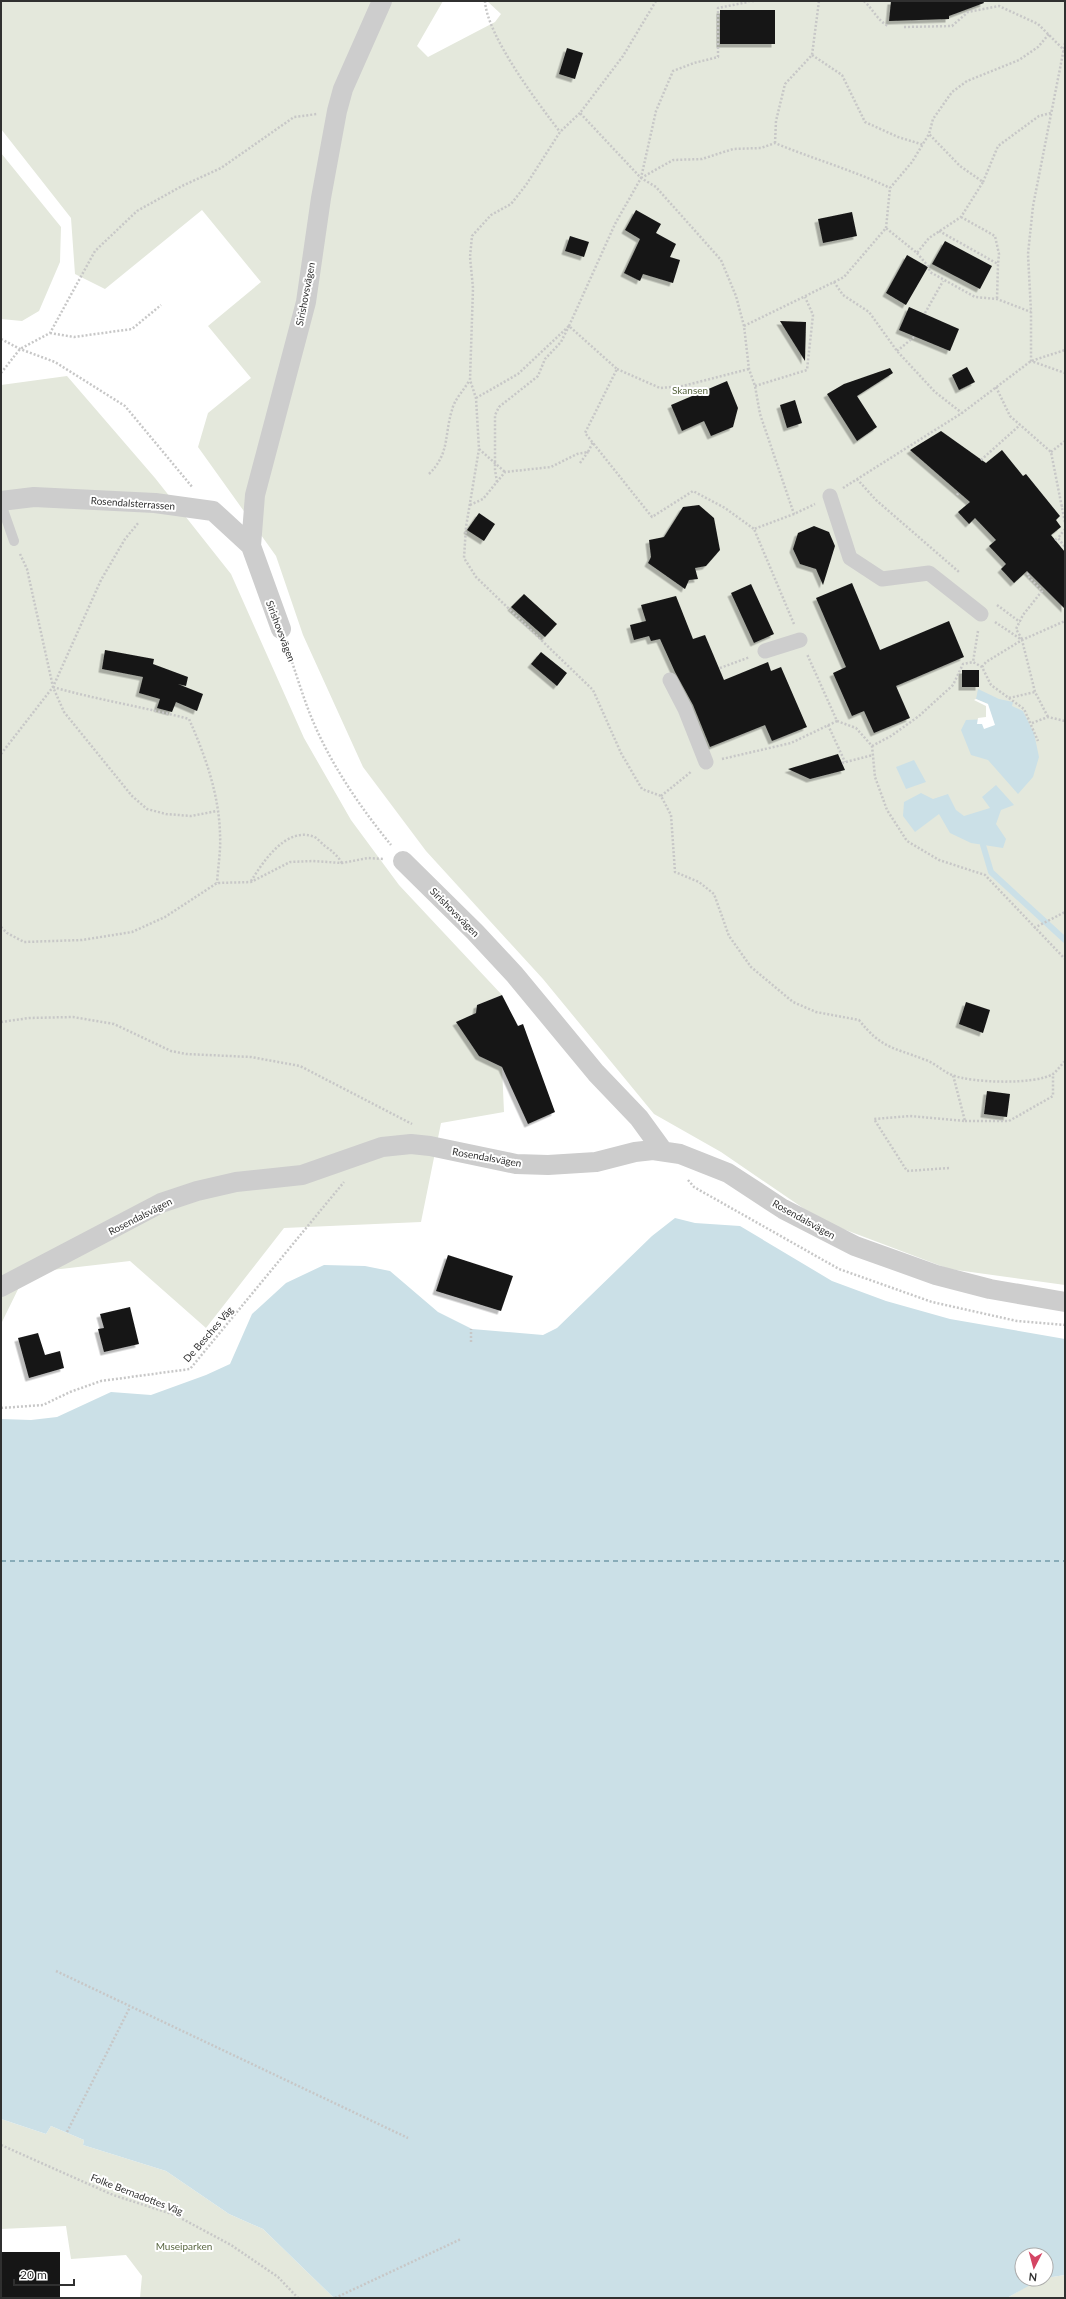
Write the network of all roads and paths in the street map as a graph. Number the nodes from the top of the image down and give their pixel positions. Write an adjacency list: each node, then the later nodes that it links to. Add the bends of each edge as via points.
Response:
1 (382, 1): 14 (street, Sirishovsvägen, via 343,88)
2 (485, 1): 17 (path, via 486,13 503,47)
3 (656, 1): 15 (path, via 624,56)
4 (748, 1): 5 (path); 21 (path, via 718,8 718,57 674,71 656,111)
5 (754, 1)
6 (819, 1): 13 (path)
7 (864, 1): 8 (path, via 880,22)
8 (888, 26)
9 (904, 27): 10 (path, via 952,26 968,12 999,6 1038,24)
10 (1048, 34): 12 (path); 18 (path, via 1038,47 1019,60 967,81 952,92 933,119)
11 (1065, 43): 12 (path)
12 (1064, 50): 16 (path)
13 (812, 55): 19 (path, via 785,84 776,121); 20 (path, via 842,76 865,122)
14 (338, 111): 38 (path, via 294,117 221,168 137,211 95,251); 81 (street, Sirishovsvägen, via 320,198 306,302 255,494)
15 (580, 113): 17 (path); 21 (path)
16 (1051, 113): 22 (path, via 1039,116 998,146); 34 (path, via 1033,206 1028,254)
17 (560, 132): 49 (path, via 511,204 491,215 472,236)
18 (929, 134): 20 (path); 22 (path, via 960,166)
19 (775, 143): 21 (path, via 761,148 733,149 702,159 673,160); 23 (path, via 800,154 832,163)
20 (924, 145): 23 (path)
21 (641, 178): 36 (path, via 615,224); 37 (path, via 656,188 720,260 736,296)
22 (983, 182): 24 (path)
23 (890, 188): 25 (path)
24 (961, 218): 26 (path); 28 (path, via 995,236 999,254)
25 (886, 228): 27 (path); 30 (path, via 844,277)
26 (939, 231): 27 (path, via 929,238); 28 (path)
27 (917, 253): 29 (path, via 930,272)
28 (998, 264): 32 (path)
29 (943, 281): 32 (path, via 975,297); 35 (path)
30 (834, 282): 31 (path); 43 (path, via 843,295 870,312)
31 (805, 297): 37 (path); 50 (path, via 813,315 807,370)
32 (997, 299): 34 (path)
33 (161, 304): 38 (path, via 132,329 74,337)
34 (1031, 312): 44 (path)
35 (925, 313)
36 (569, 326): 45 (path); 52 (path, via 518,374); 65 (path, bridge, via 561,342 545,359 538,376 499,407 495,415 495,470)
37 (744, 326): 46 (path)
38 (50, 334): 41 (path)
39 (914, 337): 43 (path)
40 (1, 339): 41 (path)
41 (20, 349): 47 (path); 73 (path, via 55,362 125,406)
42 (1065, 350): 44 (path)
43 (897, 351): 53 (path, via 936,392)
44 (1031, 361): 48 (path); 51 (path)
45 (617, 369): 46 (path, via 660,388 683,386); 55 (path, via 585,433)
46 (749, 369): 50 (path)
47 (1, 373)
48 (1065, 373)
49 (470, 380): 52 (path); 63 (path, via 452,409 445,450 439,464)
50 (755, 386): 74 (path, via 760,414)
51 (996, 387): 53 (path); 54 (path, via 1010,416)
52 (476, 398): 57 (path)
53 (962, 413): 64 (path)
54 (1020, 425): 59 (path); 60 (path)
55 (593, 442): 58 (path); 76 (path, via 652,516 693,491 725,508)
56 (1065, 442): 59 (path)
57 (478, 449): 62 (path); 71 (path)
58 (588, 452): 61 (path); 62 (path, via 577,454 550,467)
59 (1051, 452): 72 (path)
60 (981, 460)
61 (580, 463)
62 (505, 472): 65 (path)
63 (429, 474)
64 (857, 479): 66 (path); 83 (path, via 876,500)
65 (498, 482): 71 (path, via 483,499)
66 (830, 496): 74 (path); 86 (street, via 850,558 882,579 930,573)
67 (1, 501): 68 (street, Rosendalsterrassen, via 34,498)
68 (155, 503): 73 (street, Rosendalsterrassen); 97 (path, via 125,539 101,580)
69 (1, 504): 80 (lane)
70 (1065, 505): 72 (path)
71 (469, 506): 110 (path, via 464,558 476,577 593,690 621,753 642,789)
72 (1061, 506): 75 (path)
73 (213, 511): 81 (street)
74 (794, 514): 76 (path)
75 (1065, 523)
76 (754, 529): 90 (path)
77 (1065, 529): 78 (path)
78 (1058, 538): 79 (path); 82 (path)
79 (1055, 540)
80 (14, 541): 97 (path, via 27,568)
81 (251, 546): 89 (street, Sirishovsvägen)
82 (1065, 547)
83 (960, 573)
84 (1029, 573): 88 (path, via 1027,575 1042,591)
85 (994, 602): 88 (path)
86 (981, 614): 91 (path); 93 (path)
87 (1065, 621): 91 (path)
88 (1020, 622): 91 (path, via 1016,629)
89 (281, 629): 112 (path, Sirishovsvägen, via 315,725 339,772 364,813)
90 (800, 640): 92 (street); 102 (path)
91 (1022, 640): 94 (path); 98 (path)
92 (765, 651): 95 (path)
93 (973, 662): 94 (path); 106 (path, via 963,664 952,685 919,716)
94 (982, 667): 99 (path, via 991,685)
95 (720, 668)
96 (670, 680): 109 (street, via 685,709)
97 (53, 687): 107 (path); 111 (path, via 64,712 132,796 147,809 191,816); 111 (path, via 189,719 201,745)
98 (1035, 692): 99 (path); 100 (path)
99 (1008, 698): 103 (path, via 1024,709)
100 (1048, 717): 101 (path); 103 (path)
101 (1065, 720)
102 (837, 721): 104 (path); 106 (path, via 856,728)
103 (1032, 723): 105 (path)
104 (828, 725): 108 (path, via 844,763); 109 (path, via 791,743)
105 (1038, 741)
106 (872, 746): 108 (path)
107 (1, 754)
108 (873, 755): 118 (path, via 875,777 887,810 907,841 939,860 985,875)
109 (706, 762): 110 (path)
110 (661, 796): 123 (path, via 671,815 675,872 699,882 714,894 729,936 751,967 793,1002 816,1012 859,1020 871,1035 889,1048 925,1059)
111 (217, 811): 115 (path, via 220,833)
112 (403, 861): 113 (path, via 368,858); 126 (street, Sirishovsvägen, via 510,970 596,1073 639,1118)
113 (342, 863): 114 (path, via 290,862); 114 (path, via 336,853 313,836 298,836 283,843 265,859)
114 (251, 882): 115 (path)
115 (217, 883): 117 (path, via 165,917 132,932 82,940 24,942)
116 (1065, 912): 118 (path)
117 (1, 927)
118 (1034, 928): 119 (path)
119 (1065, 959)
120 (1, 1022): 125 (path, via 28,1018 73,1018 114,1024 158,1045 186,1054 251,1057 300,1066 416,1126)
121 (1065, 1061): 122 (path)
122 (1053, 1074): 123 (path, via 1038,1079 1013,1081); 124 (path, via 1053,1096 1009,1121)
123 (953, 1076): 124 (path)
124 (965, 1121): 128 (path, via 910,1116 874,1119 907,1171)
125 (422, 1145): 126 (street, Rosendalsvägen, via 496,1161 548,1165 596,1162 635,1152); 127 (street, Rosendalsvägen, via 387,1146)
126 (663, 1151): 131 (street, Rosendalsvägen, via 680,1154 712,1166 818,1228 862,1249 930,1273 983,1287)
127 (356, 1157): 130 (street, Rosendalsvägen, via 302,1175 236,1182 161,1203); 135 (path, De Besches Väg, via 350,1176 190,1369 101,1381 43,1405)
128 (949, 1168)
129 (684, 1175): 132 (path, via 694,1187 839,1269 932,1302 1017,1321)
130 (1, 1287)
131 (1065, 1302)
132 (1065, 1325)
133 (472, 1329): 134 (path)
134 (471, 1342)
135 (1, 1408)
136 (56, 1971): 137 (path)
137 (130, 2007): 138 (path); 139 (path)
138 (67, 2132)
139 (408, 2138)
140 (1, 2145): 142 (path, Folke Bernadottes Väg, via 113,2194 174,2215 232,2244 278,2277)
141 (461, 2239): 143 (path)
142 (298, 2298)
143 (334, 2298)

